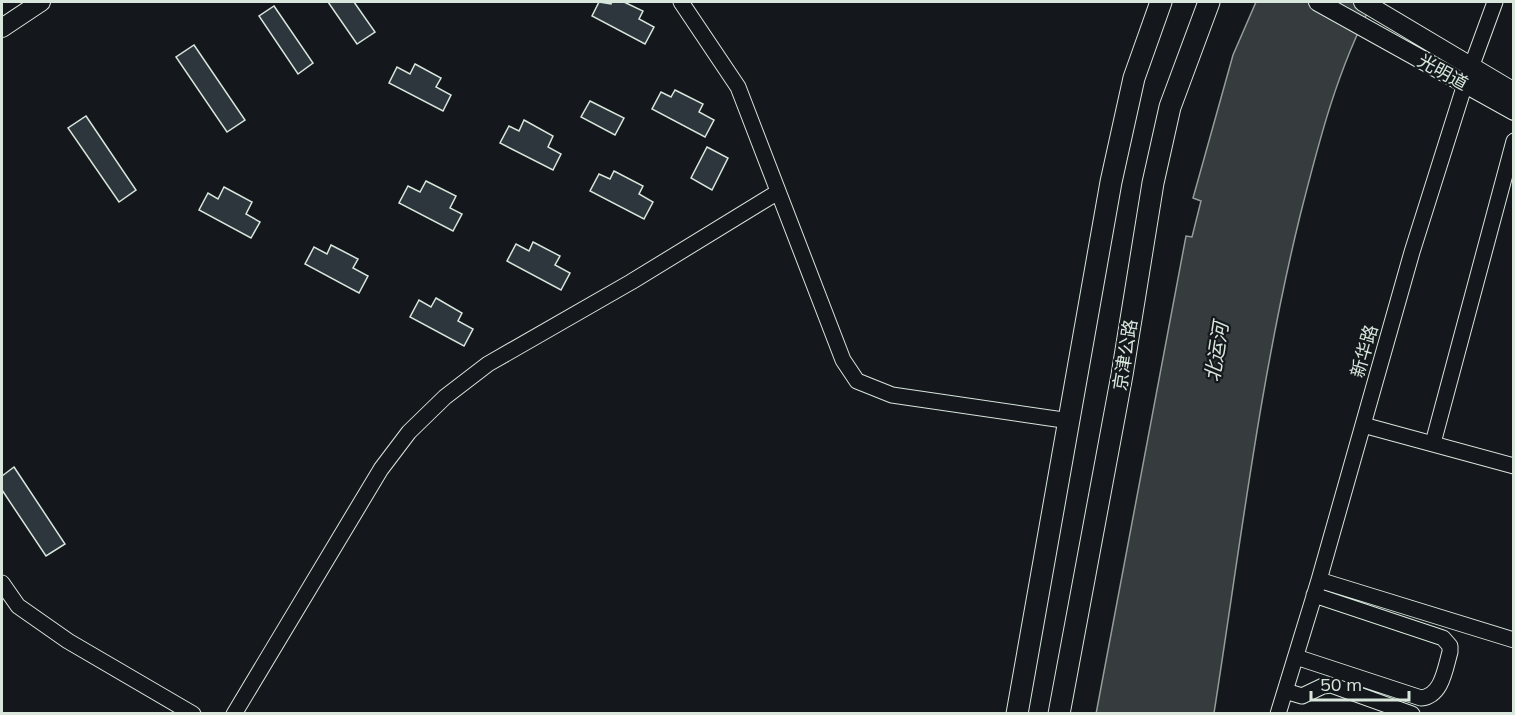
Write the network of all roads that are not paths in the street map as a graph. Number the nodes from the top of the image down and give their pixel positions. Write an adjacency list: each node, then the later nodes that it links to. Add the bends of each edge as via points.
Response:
1 (41, 2): 10 (main road)
2 (681, 2): 17 (street, via 738,87)
3 (1152, 2): 11 (main road)
4 (1161, 2): 11 (highway)
5 (1209, 2): 31 (highway, 京津公路, via 1170,107 1153,183)
6 (1318, 2): 13 (main road, 光明道)
7 (1363, 2): 12 (main road, 光明道)
8 (1496, 2): 12 (street, 新华路)
9 (1504, 2): 12 (street, 新华路)
10 (2, 28)
11 (1146, 39): 18 (highway, via 1111,182)
12 (1474, 68): 13 (street, 新华路); 14 (main road, 光明道)
13 (1468, 86): 15 (main road, 光明道); 19 (street, 新华路)
14 (1514, 92)
15 (1514, 111)
16 (1514, 141): 20 (street)
17 (778, 192): 18 (street, via 843,360 857,381 892,394); 29 (street, via 488,364 408,432 381,469)
18 (1070, 421): 30 (highway)
19 (1368, 426): 20 (street); 22 (street, 新华路)
20 (1433, 443): 21 (street)
21 (1514, 466)
22 (1323, 581): 24 (street, 新华路); 25 (street)
23 (2, 583): 28 (street, via 18,606 68,641)
24 (1318, 597): 26 (street, 新华路); 26 (street, via 1443,638 1450,652 1437,690 1421,698)
25 (1514, 640)
26 (1299, 659): 27 (street, 新华路)
27 (1289, 693): 32 (street, 新华路); 33 (street, 新华路); 34 (street, via 1302,696 1331,686)
28 (193, 714)
29 (234, 714)
30 (1017, 714)
31 (1059, 714)
32 (1278, 714)
33 (1287, 714)
34 (1412, 714)

